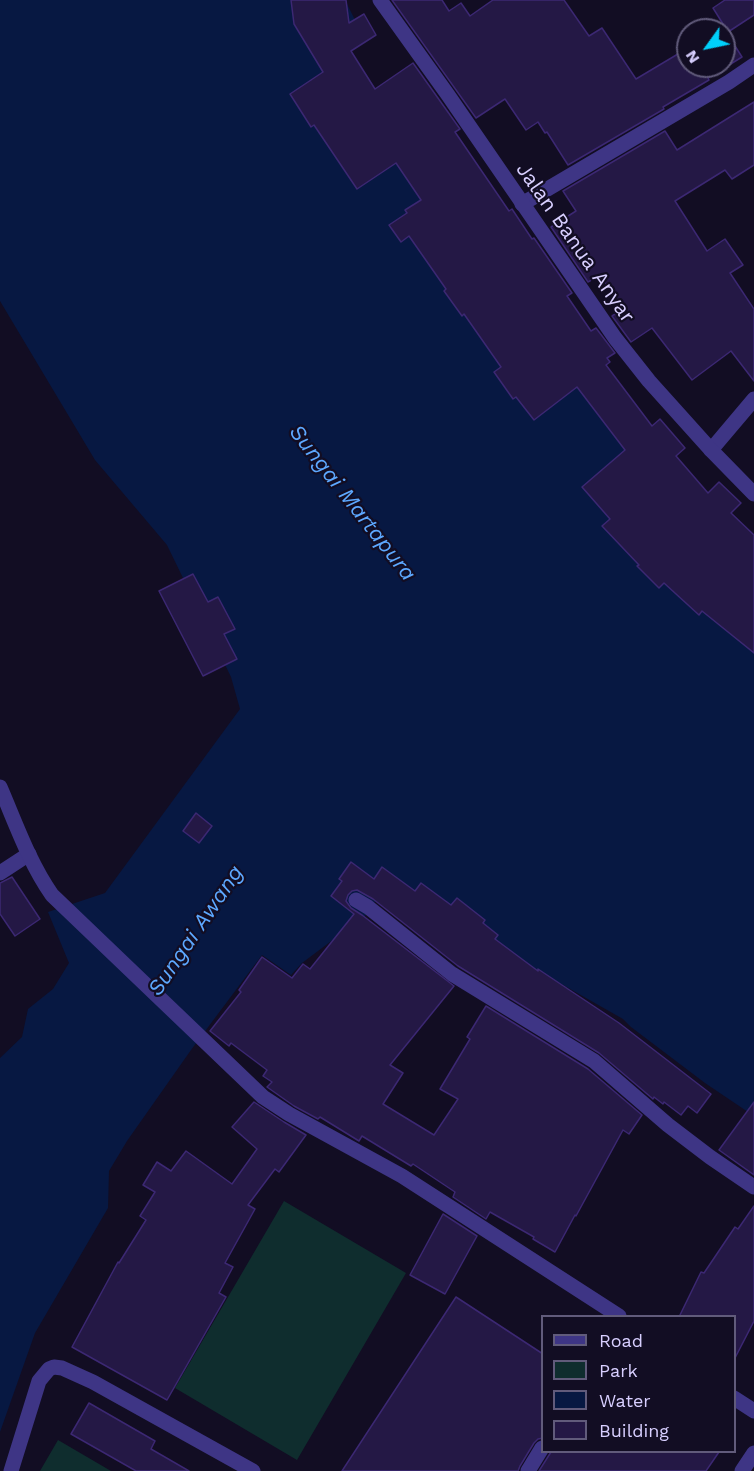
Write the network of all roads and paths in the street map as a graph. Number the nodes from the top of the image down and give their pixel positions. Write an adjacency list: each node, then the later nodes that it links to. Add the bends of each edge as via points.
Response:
1 (380, 0): 3 (street, Jalan Banua Anyar)
2 (754, 65): 3 (street)
3 (522, 204): 5 (street, Jalan Banua Anyar, via 615,338)
4 (754, 399): 5 (street)
5 (711, 450): 6 (street, Jalan Banua Anyar)
6 (754, 494)
7 (0, 787): 8 (street)
8 (28, 854): 9 (street); 12 (street, via 52,895 263,1097 402,1176)
9 (0, 873)
10 (356, 900): 11 (street, via 452,974 594,1061 668,1125)
11 (754, 1186)
12 (615, 1315)
13 (736, 1399): 14 (street)
14 (754, 1412)
15 (541, 1451): 19 (street)
16 (754, 1453): 20 (street)
17 (11, 1471): 18 (street, via 39,1381 54,1367 93,1382)
18 (253, 1471)
19 (528, 1471)
20 (742, 1471)

